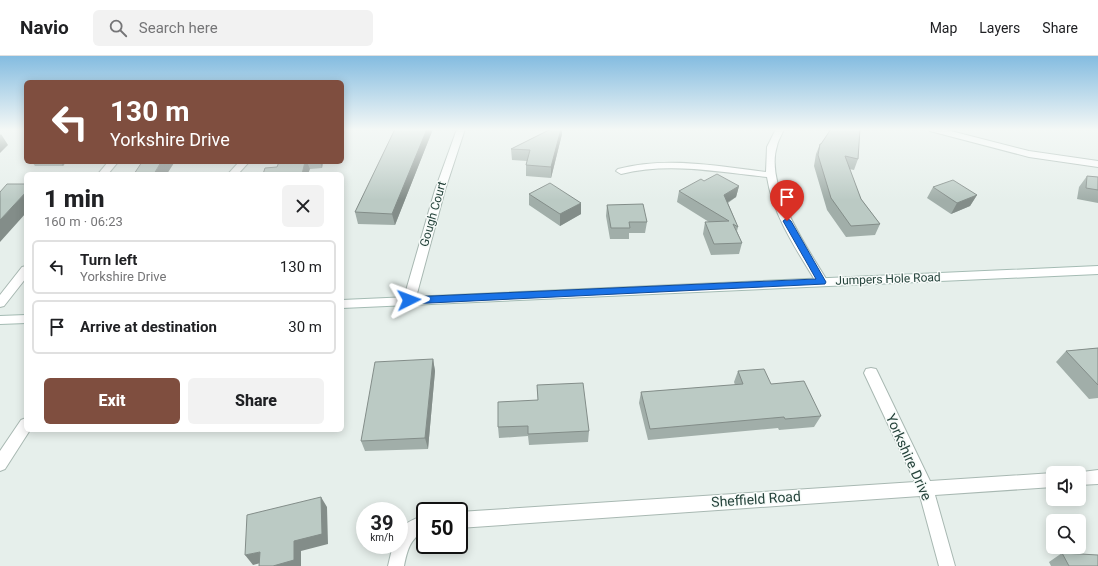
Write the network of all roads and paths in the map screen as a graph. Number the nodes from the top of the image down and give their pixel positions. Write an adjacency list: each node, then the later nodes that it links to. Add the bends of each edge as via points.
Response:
1 (453, 153): 14 (street, Gough Court)
2 (772, 153): 10 (street)
3 (1024, 153): 6 (street)
4 (111, 164): 8 (street)
5 (242, 164): 9 (street)
6 (1098, 164)
7 (621, 170): 10 (street, via 641,165 672,165)
8 (105, 172)
9 (235, 172)
10 (771, 174): 13 (street, via 776,196 787,221)
11 (1098, 270): 13 (street, Jumpers Hole Road)
12 (24, 273): 15 (street)
13 (822, 282): 14 (street, Jumpers Hole Road)
14 (409, 300): 16 (street, Jumpers Hole Road)
15 (0, 303)
16 (344, 304)
17 (24, 319): 18 (street)
18 (0, 320)
19 (870, 373): 25 (street, Yorkshire Drive)
20 (24, 427): 21 (street)
21 (0, 464)
22 (1098, 477): 23 (street)
23 (1086, 478)
24 (1046, 480): 25 (street, Sheffield Road)
25 (925, 488): 26 (street, Sheffield Road); 29 (street, Yorkshire Drive)
26 (468, 519)
27 (416, 526): 28 (street, via 407,532 401,542)
28 (397, 560)
29 (947, 566)

